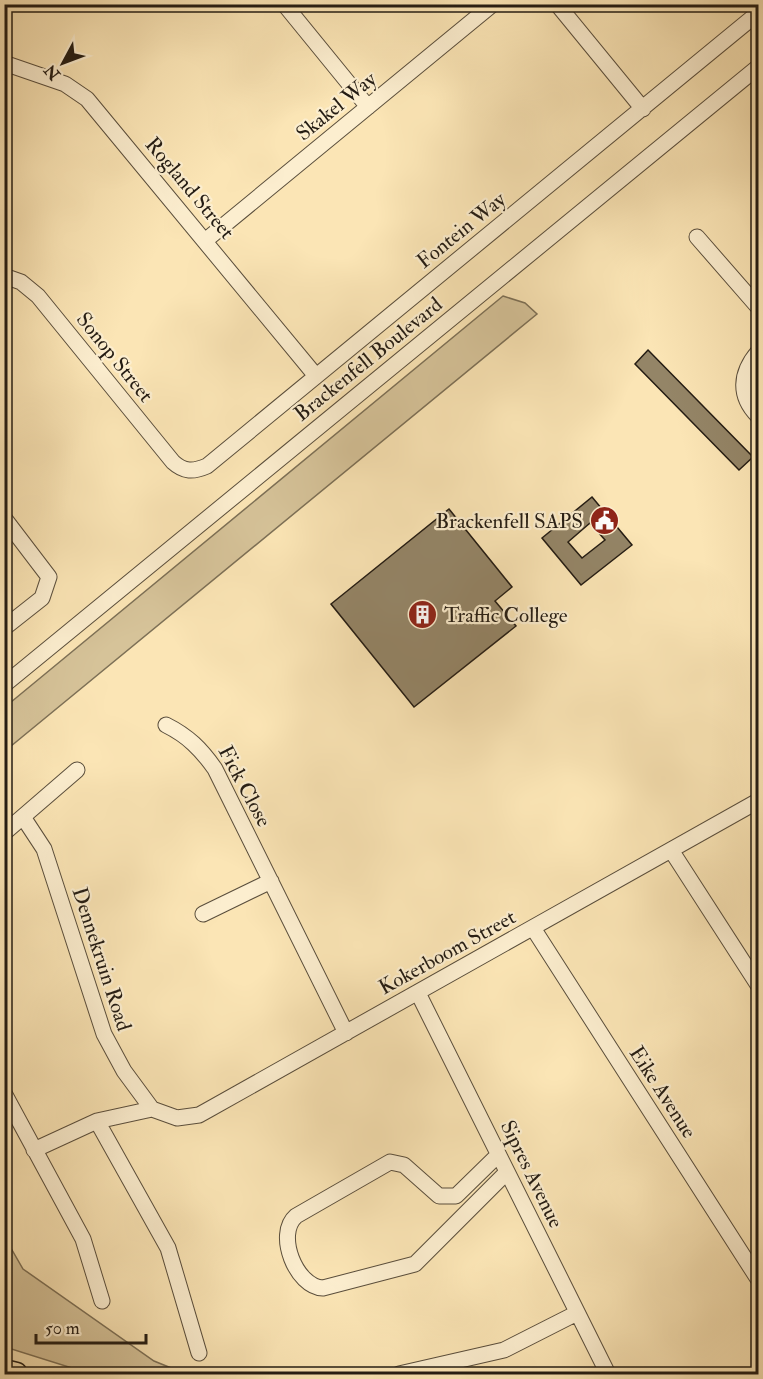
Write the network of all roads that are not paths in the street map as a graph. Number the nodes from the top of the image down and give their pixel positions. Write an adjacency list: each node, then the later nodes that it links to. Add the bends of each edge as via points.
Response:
1 (284, 4): 7 (street)
2 (493, 4): 7 (street, Skakel Way)
3 (557, 4): 8 (street)
4 (759, 12): 8 (street, Fontein Way)
5 (4, 63): 10 (street, Rogland Street, via 65,84 87,99)
6 (759, 67): 19 (street, Brackenfell Boulevard)
7 (368, 107): 10 (street, Skakel Way)
8 (643, 109): 14 (street, Fontein Way)
9 (697, 237): 12 (street)
10 (206, 240): 14 (street, Rogland Street)
11 (4, 276): 16 (street, Sonop Street, via 21,282 38,296 164,451 179,468)
12 (759, 307)
13 (759, 352): 15 (street, via 747,366 743,392)
14 (316, 376): 16 (street, Fontein Way, via 207,466)
15 (756, 414)
16 (186, 470)
17 (4, 518): 18 (street, via 49,577 42,598)
18 (4, 628)
19 (4, 685)
20 (166, 725): 26 (street, Fick Close, via 195,744 215,769)
21 (77, 770): 23 (street)
22 (759, 801): 25 (street, Kokerboom Street)
23 (23, 817): 24 (street); 33 (street, Dennekruin Road, via 44,849 110,1049)
24 (4, 833)
25 (671, 850): 28 (street, Kokerboom Street); 29 (street)
26 (271, 881): 27 (street); 31 (street, Fick Close)
27 (203, 914)
28 (533, 928): 30 (street, Kokerboom Street); 38 (street, Eike Avenue)
29 (759, 985)
30 (418, 993): 31 (street, Kokerboom Street); 36 (street, Sipres Avenue)
31 (346, 1033): 33 (street, Kokerboom Street, via 199,1115 177,1118)
32 (7, 1098): 35 (street)
33 (152, 1108): 34 (street)
34 (97, 1121): 35 (street); 41 (street, via 168,1248)
35 (34, 1150): 39 (street, via 83,1239)
36 (498, 1155): 37 (street, Sipres Avenue); 37 (street, via 456,1196 439,1196 404,1165 390,1162 296,1216 287,1226 286,1240 299,1272 309,1284 323,1288 415,1264)
37 (507, 1172): 40 (street, Sipres Avenue)
38 (759, 1279)
39 (102, 1301)
40 (577, 1313): 44 (street, via 504,1350); 45 (street, Sipres Avenue)
41 (200, 1353)
42 (4, 1371): 43 (highway)
43 (16, 1374)
44 (399, 1374)
45 (608, 1374)

